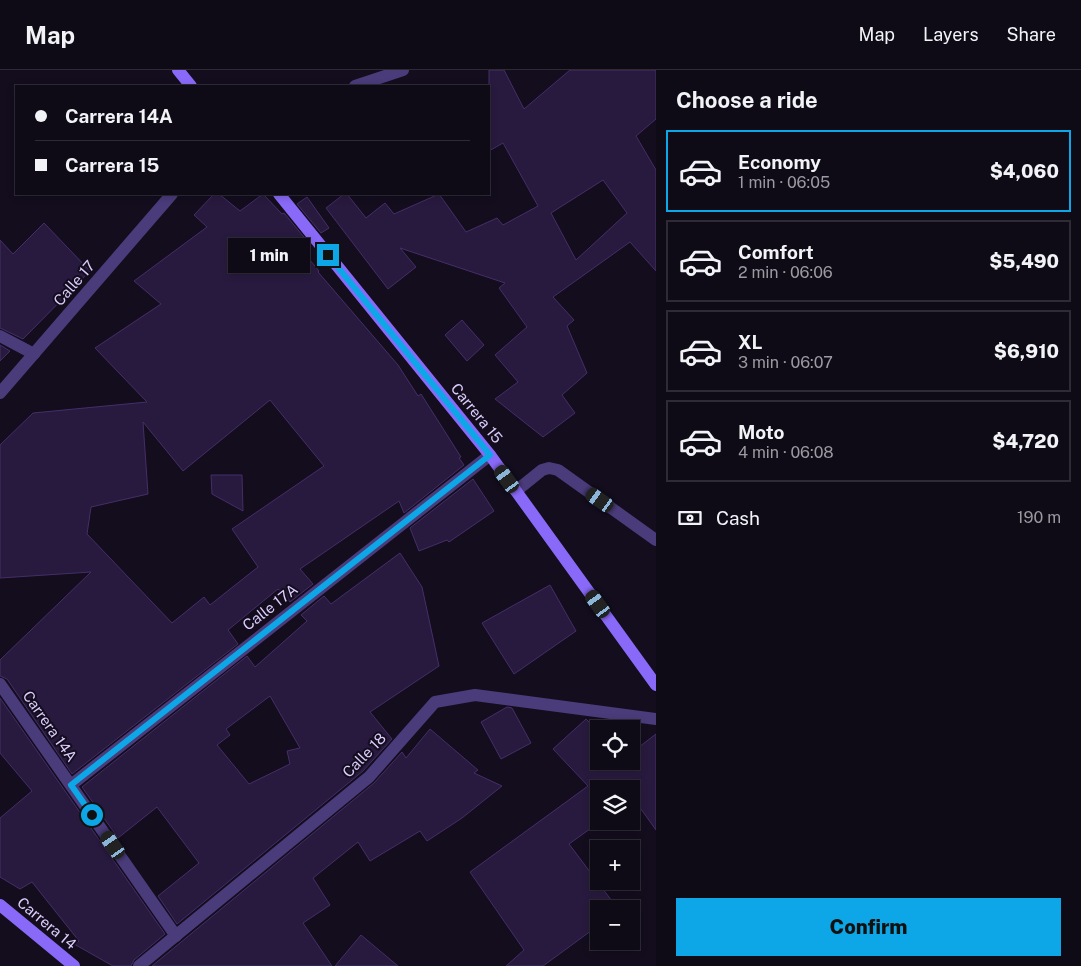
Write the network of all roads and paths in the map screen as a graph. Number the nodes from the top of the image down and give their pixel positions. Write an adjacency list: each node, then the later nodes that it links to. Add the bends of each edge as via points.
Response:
1 (178, 70): 3 (street)
2 (403, 70): 4 (street)
3 (190, 85)
4 (358, 85)
5 (171, 195): 8 (street, Calle 17)
6 (280, 195): 10 (street, Carrera 15)
7 (0, 336): 8 (street)
8 (34, 354): 9 (street, Calle 17)
9 (0, 393)
10 (490, 455): 11 (street, Carrera 15); 16 (street, Calle 17A)
11 (516, 491): 12 (street, via 542,470 558,470); 14 (street, Carrera 15)
12 (656, 540)
13 (0, 684): 16 (street, Carrera 14A)
14 (656, 685)
15 (656, 719): 18 (street, Calle 18, via 475,695 434,702 369,777)
16 (71, 785): 18 (street, Carrera 14A)
17 (0, 905): 19 (street, Carrera 14)
18 (176, 936): 20 (street, Calle 18)
19 (74, 966)
20 (138, 966)

